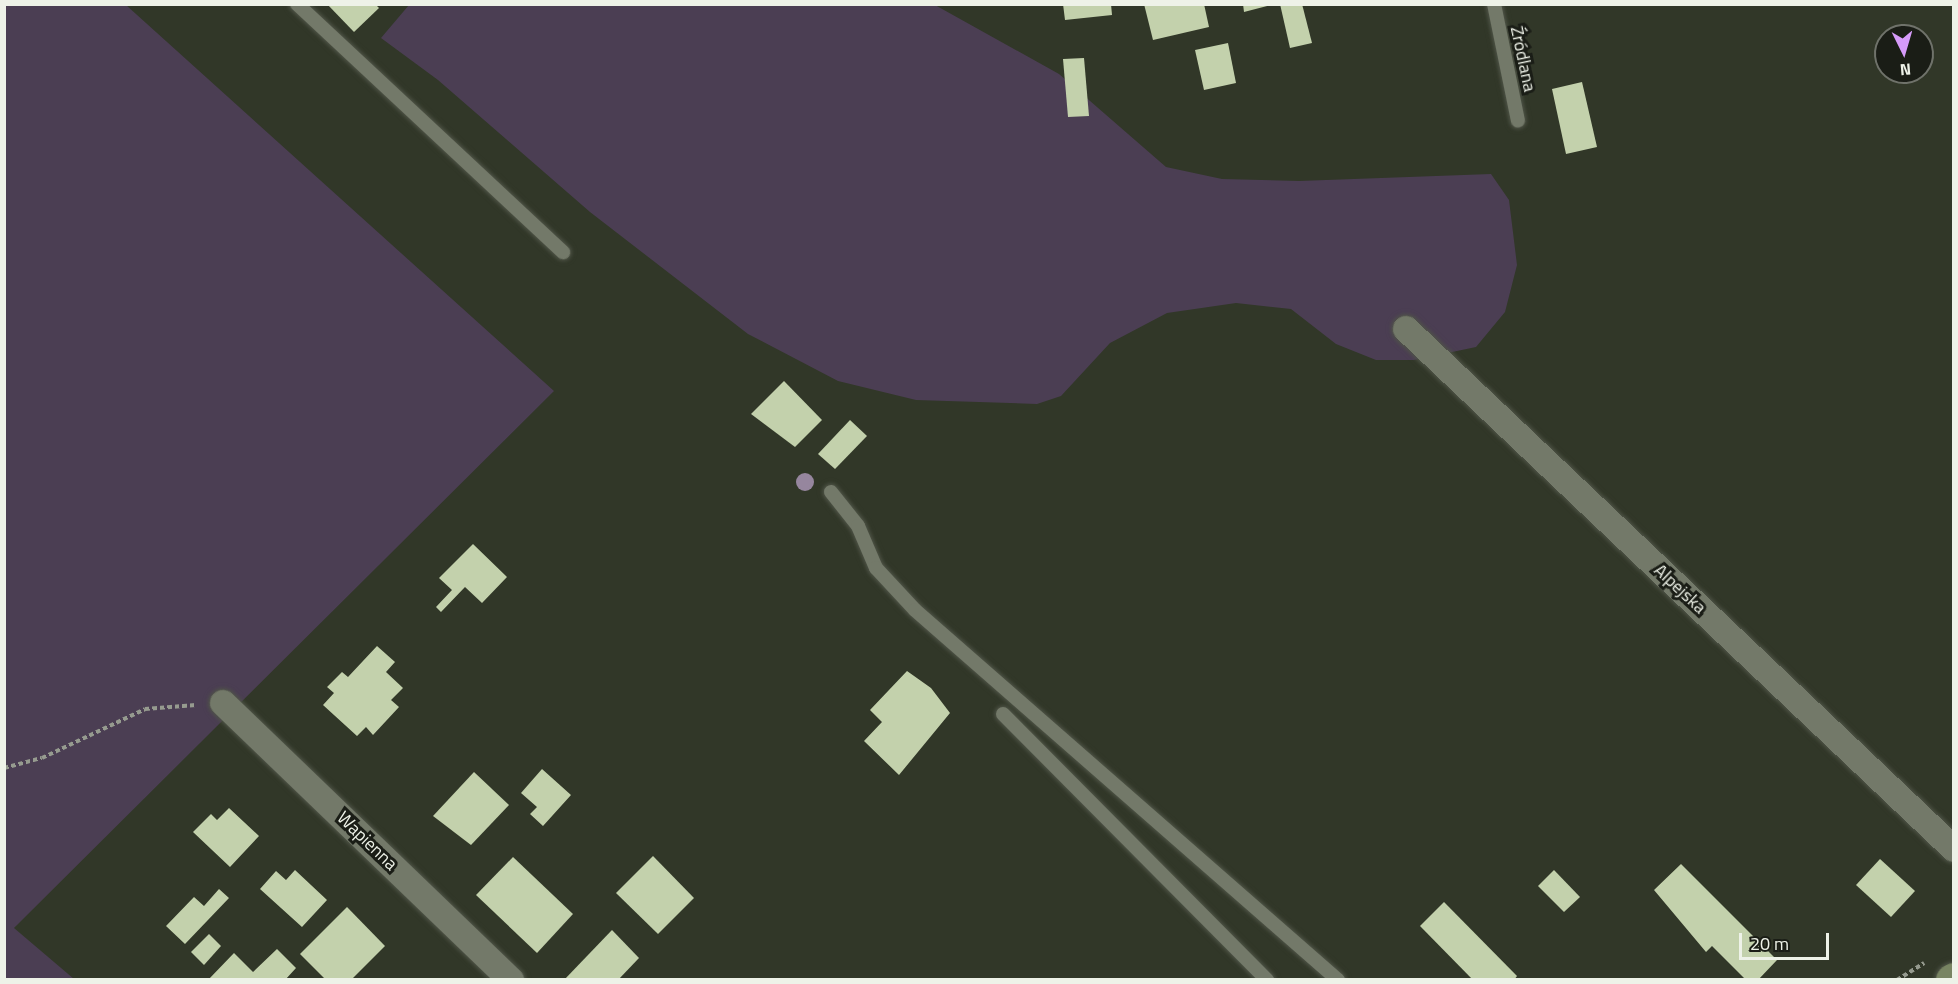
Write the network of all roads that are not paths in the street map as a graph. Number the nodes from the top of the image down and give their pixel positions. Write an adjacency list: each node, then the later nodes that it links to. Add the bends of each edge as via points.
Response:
1 (297, 4): 4 (lane)
2 (1494, 4): 3 (lane, Źródlana)
3 (1518, 121)
4 (563, 252)
5 (1406, 329): 9 (street, Alpejska)
6 (831, 492): 12 (lane, via 858,526 876,568 915,610)
7 (224, 703): 10 (street, Wapienna)
8 (1003, 714): 11 (lane)
9 (1953, 849)
10 (511, 980)
11 (1267, 980)
12 (1338, 980)

